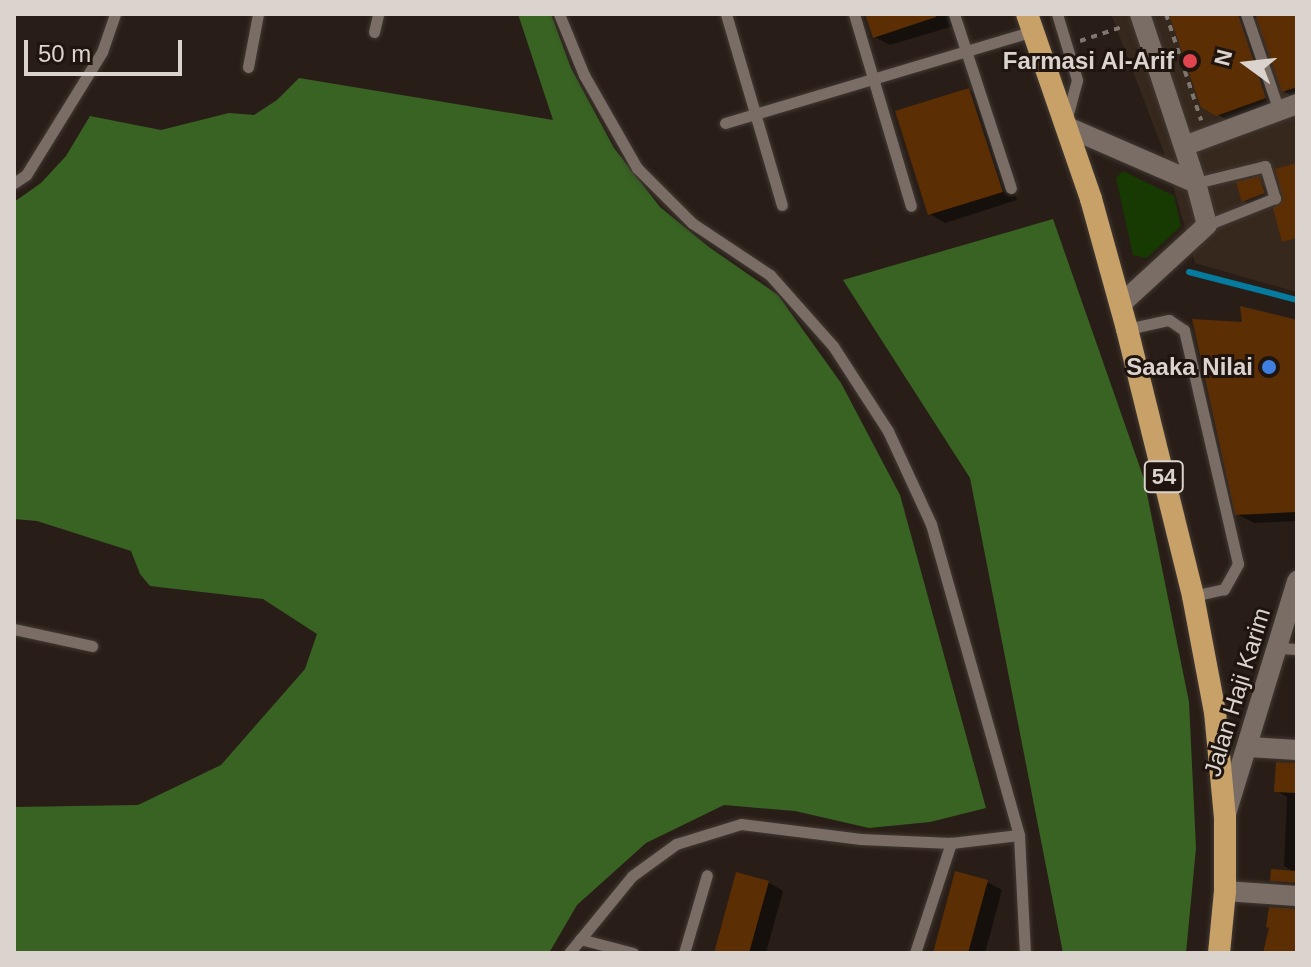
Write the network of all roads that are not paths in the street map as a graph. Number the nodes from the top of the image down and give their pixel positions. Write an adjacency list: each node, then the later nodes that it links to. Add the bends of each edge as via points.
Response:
1 (115, 14): 21 (lane, via 102,52 26,175)
2 (258, 14): 14 (lane)
3 (378, 14): 12 (lane)
4 (559, 14): 37 (lane, via 584,75 637,168 692,223 770,275 833,346 888,431 931,524)
5 (726, 14): 17 (lane)
6 (854, 14): 15 (lane)
7 (954, 14): 13 (lane)
8 (1057, 14): 19 (lane, via 1077,80)
9 (1246, 14): 16 (lane)
10 (1141, 17): 20 (street)
11 (1030, 22): 13 (lane); 19 (highway, 54)
12 (374, 32)
13 (966, 50): 15 (lane); 23 (lane)
14 (248, 67)
15 (873, 78): 17 (lane); 25 (lane)
16 (1288, 108): 20 (street)
17 (755, 114): 18 (lane); 24 (lane)
18 (725, 123)
19 (1065, 126): 22 (street); 27 (highway, 54)
20 (1184, 146): 22 (street)
21 (14, 183)
22 (1196, 183): 26 (street); 26 (lane, via 1265,166 1275,198)
23 (1011, 188)
24 (782, 205)
25 (911, 206)
26 (1207, 225): 27 (street)
27 (1121, 304): 28 (highway, 54)
28 (1127, 329): 30 (highway, 54); 30 (lane, via 1169,320 1184,330 1238,564 1224,589)
29 (1297, 581): 33 (street, Jalan Haji Karim)
30 (1193, 596): 36 (highway, 54, via 1215,712)
31 (14, 629): 32 (lane)
32 (92, 646)
33 (1288, 649): 34 (street, Jalan Haji Karim)
34 (1249, 747): 35 (street); 36 (street, Jalan Haji Karim)
35 (1297, 750)
36 (1225, 817): 40 (highway, 54)
37 (1019, 835): 38 (lane); 47 (lane)
38 (951, 843): 42 (lane, via 861,839 741,824 676,844 632,876); 46 (lane)
39 (707, 875): 45 (lane)
40 (1225, 891): 41 (street); 48 (highway, 54)
41 (1297, 896)
42 (580, 939): 43 (lane); 44 (lane)
43 (569, 953)
44 (633, 953)
45 (684, 953)
46 (915, 953)
47 (1025, 953)
48 (1219, 953)

